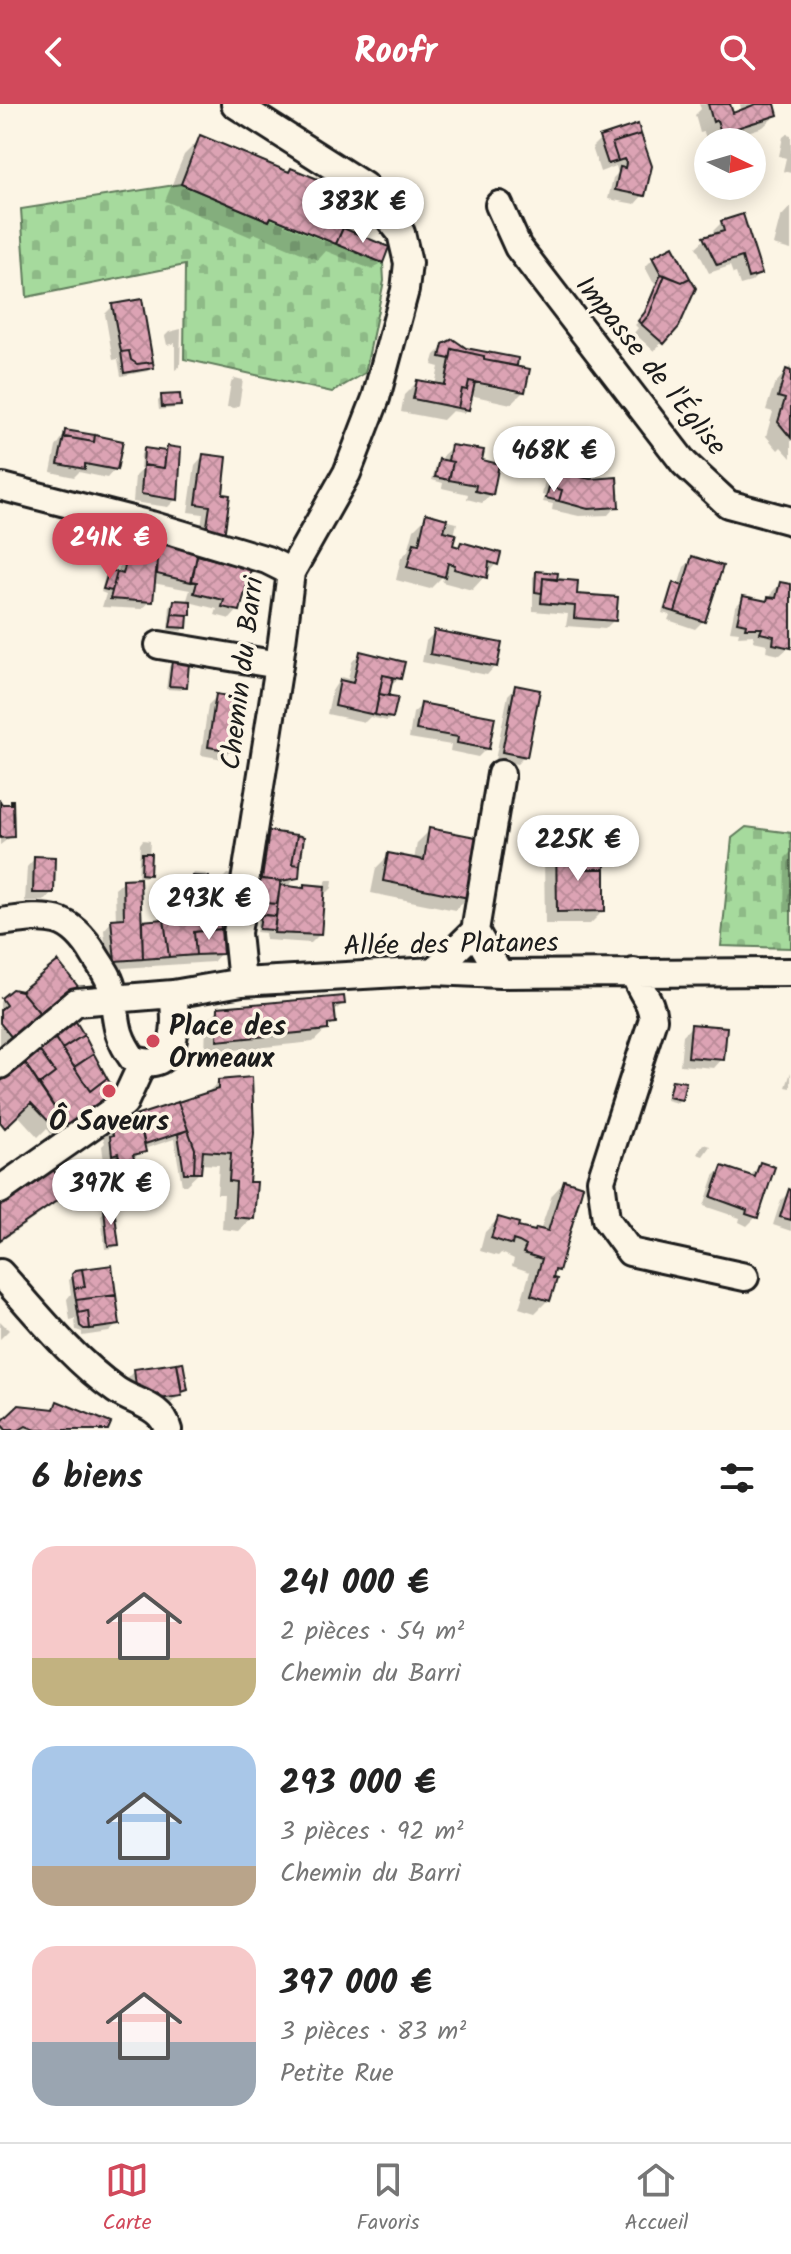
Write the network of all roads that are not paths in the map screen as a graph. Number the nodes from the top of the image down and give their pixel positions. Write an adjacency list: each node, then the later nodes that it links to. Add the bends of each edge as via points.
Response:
1 (235, 104): 5 (street, via 364,186 401,233 408,263 376,398 347,473)
2 (499, 205): 4 (street, Impasse de l'Église, via 518,247 684,463 728,504)
3 (3, 487): 5 (street, Chemin du Barri, via 151,525)
4 (791, 521)
5 (291, 572): 7 (street, Chemin du Barri)
6 (159, 645): 7 (street)
7 (279, 665): 15 (street, Chemin du Barri, via 237,933)
8 (501, 774): 10 (street)
9 (0, 922): 17 (street, via 40,917 77,930 111,984)
10 (475, 931): 11 (street); 14 (street)
11 (434, 971): 14 (street, Allée des Platanes); 15 (street, Allée des Platanes)
12 (634, 972): 13 (street, Allée des Platanes); 14 (street, Allée des Platanes); 22 (street, via 652,1004 653,1019 601,1180 606,1219 630,1252)
13 (791, 972)
14 (500, 974)
15 (242, 982): 16 (street, Allée des Platanes)
16 (173, 994): 17 (street, Allée des Platanes); 18 (street, via 174,1041 156,1062)
17 (114, 999): 18 (street, via 116,1030 133,1059); 19 (street, Allée des Platanes, via 76,1002)
18 (143, 1062): 20 (street, via 124,1103)
19 (0, 1065)
20 (0, 1190)
21 (0, 1273): 23 (street, via 69,1350 116,1390 158,1411)
22 (745, 1277)
23 (168, 1430)

